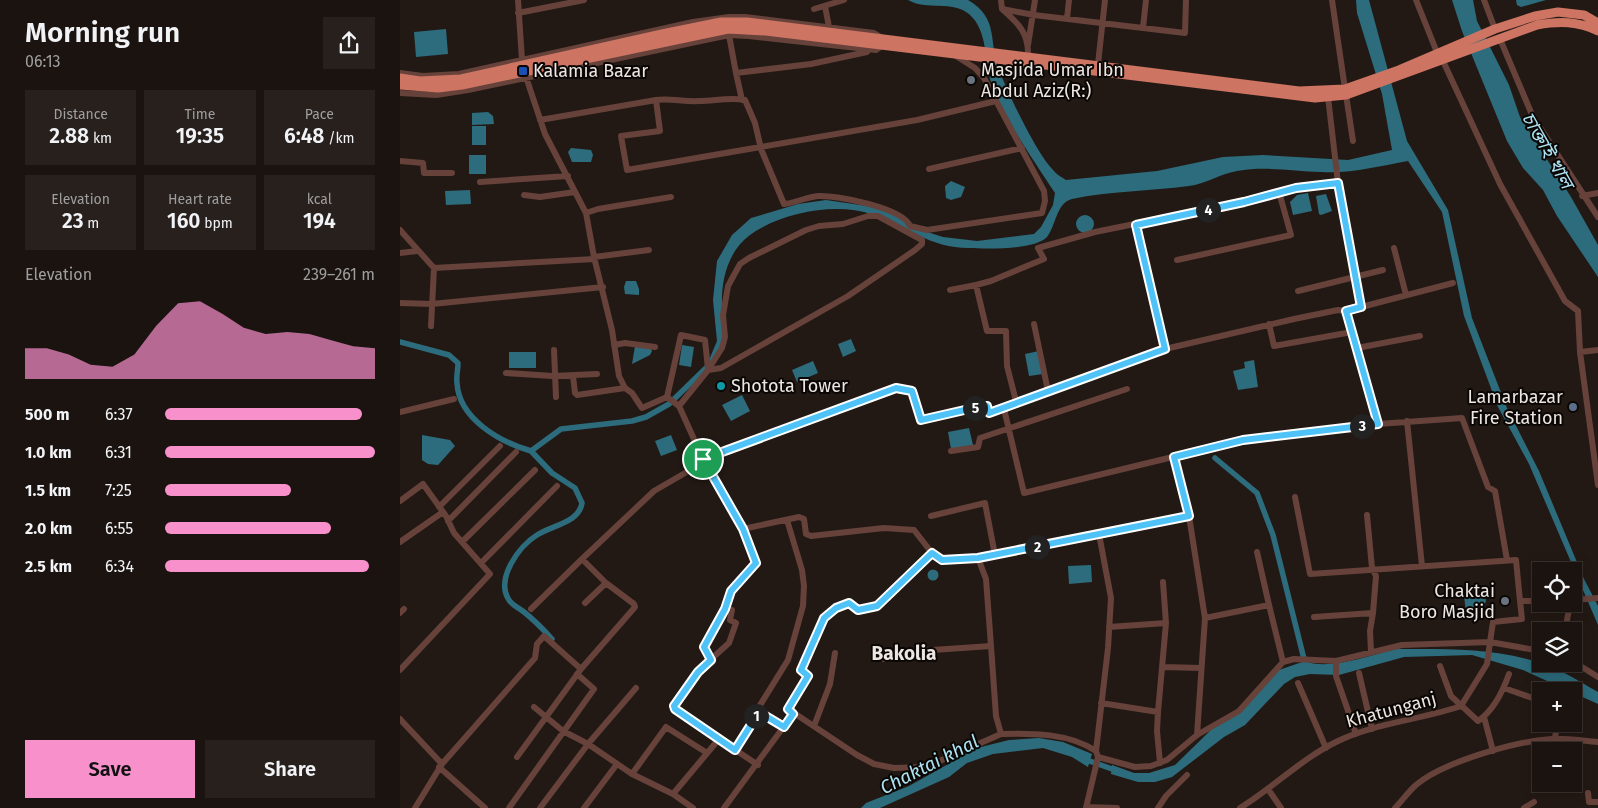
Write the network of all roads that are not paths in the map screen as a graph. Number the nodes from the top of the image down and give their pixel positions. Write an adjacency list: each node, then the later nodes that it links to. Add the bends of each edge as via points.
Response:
1 (518, 0): 16 (street)
2 (584, 0): 16 (street)
3 (844, 0): 13 (street)
4 (1001, 0): 15 (street)
5 (1035, 0): 17 (street)
6 (1069, 0): 18 (street)
7 (1105, 0): 19 (street)
8 (1146, 0): 23 (street)
9 (1186, 0): 23 (street, via 1184,32)
10 (1332, 0): 45 (street)
11 (1416, 0): 36 (street)
12 (1484, 0): 24 (street)
13 (825, 6): 14 (street); 22 (street)
14 (814, 9)
15 (1002, 9): 17 (street); 31 (street, via 1022,26)
16 (518, 13): 37 (street)
17 (1034, 15): 18 (street); 31 (street)
18 (1068, 19): 19 (street)
19 (1103, 23): 23 (street); 38 (street)
20 (1598, 23): 24 (highway, via 1584,15 1558,12)
21 (792, 25): 26 (highway); 37 (street, via 745,17 708,20); 42 (highway, via 721,22 461,79 420,81)
22 (829, 27): 26 (street); 30 (street, via 874,33)
23 (1143, 28)
24 (1494, 30): 34 (highway)
25 (1598, 30): 29 (highway, via 1558,21)
26 (802, 32): 27 (highway); 30 (highway); 30 (street)
27 (773, 35): 28 (street); 44 (highway, via 728,29 462,85 438,88)
28 (729, 36): 40 (street); 41 (street)
29 (1498, 39): 34 (highway); 65 (street, via 1533,117)
30 (881, 45): 32 (highway); 33 (highway); 40 (street, via 810,64)
31 (1028, 51): 35 (highway); 38 (highway)
32 (965, 52): 33 (highway); 35 (highway)
33 (950, 53): 50 (street, via 975,68)
34 (1452, 53): 36 (highway)
35 (1013, 58): 43 (highway)
36 (1441, 58): 45 (highway); 101 (street, via 1500,184 1565,301 1578,311)
37 (522, 60): 39 (street, via 458,74 423,76)
38 (1098, 64): 43 (highway)
39 (400, 73)
40 (736, 73): 49 (street)
41 (525, 76): 46 (street, via 436,95); 51 (street)
42 (400, 78)
43 (1192, 80): 45 (highway); 47 (highway, via 1297,97)
44 (400, 85)
45 (1345, 92): 47 (highway); 52 (street)
46 (400, 93)
47 (1328, 97): 60 (street)
48 (656, 100): 49 (street); 51 (street); 54 (street, via 660,131 622,136 628,171)
49 (742, 100): 54 (street, via 745,100 755,123)
50 (996, 101): 53 (street); 54 (street, via 917,120)
51 (540, 120): 58 (street)
52 (1354, 141)
53 (1022, 148): 54 (street, via 1044,191 1042,213 927,230 910,226 907,220 887,208 872,204 818,196 784,204); 56 (street)
54 (761, 149)
55 (400, 161): 57 (street, via 423,163 424,172)
56 (930, 169)
57 (452, 173)
58 (568, 176): 59 (street); 61 (street)
59 (480, 182)
60 (1338, 183): 62 (street); 79 (street)
61 (575, 192): 64 (street, via 540,197); 67 (street)
62 (1279, 192): 69 (street); 76 (street, via 1291,235)
63 (1598, 193): 65 (street)
64 (524, 194)
65 (1582, 196): 68 (street)
66 (670, 197): 67 (street)
67 (586, 213): 75 (street)
68 (1598, 217)
69 (1136, 225): 81 (street, via 1095,232 1038,248 1044,259); 98 (street)
70 (400, 230): 73 (street)
71 (1394, 248): 85 (street)
72 (649, 250): 75 (street)
73 (417, 251): 74 (street); 77 (street)
74 (400, 253)
75 (594, 258): 77 (street); 82 (street)
76 (1177, 260)
77 (434, 268): 87 (street)
78 (1383, 270): 79 (street)
79 (1355, 278): 84 (street); 88 (street)
80 (1453, 283): 85 (street)
81 (976, 285): 83 (street); 113 (street, via 986,331 1006,332 1007,366)
82 (603, 288): 87 (street); 95 (street)
83 (950, 290)
84 (1298, 291)
85 (1406, 295): 88 (street)
86 (400, 303): 87 (street)
87 (432, 304): 92 (street)
88 (1361, 307): 89 (street)
89 (1346, 311): 91 (street); 93 (street)
90 (1034, 324): 109 (street)
91 (1269, 324): 93 (street, via 1274,346); 98 (street)
92 (431, 326)
93 (1352, 332): 97 (street)
94 (1420, 336): 97 (street)
95 (614, 345): 96 (street, via 625,343); 107 (street, via 619,376)
96 (655, 347)
97 (1357, 348): 120 (street)
98 (1165, 349): 109 (street)
99 (554, 350): 105 (street)
100 (1598, 350): 101 (street)
101 (1580, 352): 118 (street)
102 (708, 370): 102 (street, via 721,368 848,296 915,250 923,241 883,218 868,216 806,230 750,258 740,264 728,286 723,315 725,337); 110 (street, via 705,340 681,335); 114 (street)
103 (506, 373): 105 (street)
104 (597, 374): 106 (street)
105 (554, 376): 106 (street); 111 (street)
106 (573, 376): 107 (street, via 577,395)
107 (625, 388): 110 (street, via 642,408)
108 (1127, 389): 121 (street)
109 (1048, 392): 113 (street)
110 (667, 396): 114 (street)
111 (556, 397)
112 (454, 399): 116 (street)
113 (1017, 404): 115 (street)
114 (679, 406): 127 (street)
115 (1004, 410): 121 (street); 127 (street, via 989,413 987,406 982,406 921,420 912,391 896,388)
116 (400, 412)
117 (1598, 414): 118 (street)
118 (1589, 416): 123 (street)
119 (1407, 422): 120 (street); 149 (street, via 1462,418 1488,487 1495,492); 151 (street)
120 (1378, 424): 126 (street, via 1243,440)
121 (1010, 430): 124 (street, via 980,438 978,448); 126 (street, via 1024,493)
122 (500, 446): 134 (street)
123 (1596, 447): 129 (street)
124 (950, 451)
125 (516, 452): 139 (street)
126 (1174, 457): 137 (street)
127 (703, 459): 140 (street); 148 (street, via 654,492)
128 (535, 470): 143 (street)
129 (1597, 472): 130 (street)
130 (1598, 483)
131 (557, 486): 150 (street)
132 (1295, 497): 152 (street, via 1310,574)
133 (400, 501): 134 (street, via 422,484)
134 (441, 510): 139 (street); 142 (street)
135 (1367, 515): 152 (street)
136 (931, 516): 146 (street, via 985,503)
137 (1189, 516): 141 (street); 165 (street)
138 (787, 520): 140 (street); 145 (street, via 802,517 806,534 811,536 884,528 914,530); 193 (street, via 802,570 803,606 788,660 757,709)
139 (448, 521): 143 (street)
140 (743, 529): 162 (street, via 756,563 731,591)
141 (1099, 534): 146 (street); 167 (street, via 1111,598)
142 (400, 542)
143 (462, 542): 150 (street)
144 (1257, 552): 160 (street)
145 (932, 553): 147 (street, via 942,560); 195 (street, via 877,606 858,610 849,603 824,618 801,670 808,676 788,709)
146 (995, 555): 147 (street)
147 (978, 558): 169 (street, via 986,579)
148 (582, 559): 154 (street); 161 (street)
149 (1507, 560): 151 (street); 157 (street, via 1516,560)
150 (482, 562): 181 (street, via 490,572 489,577)
151 (1422, 566): 152 (street)
152 (1372, 568): 163 (street, via 1376,576)
153 (1163, 582): 166 (street)
154 (606, 583): 159 (street); 182 (street, via 634,604 634,608)
155 (1597, 598): 156 (street)
156 (1582, 600)
157 (1520, 601): 158 (street); 168 (street, Khatunganj, via 1522,619 1493,622)
158 (1532, 601)
159 (585, 604)
160 (1268, 605): 165 (street); 176 (street)
161 (531, 609)
162 (725, 609): 174 (street, via 704,647); 174 (street, via 732,610 730,620 736,624 729,643)
163 (1373, 613): 164 (street); 171 (street)
164 (1314, 617)
165 (1205, 618): 180 (street)
166 (1166, 623): 167 (street); 178 (street)
167 (1110, 627): 190 (street)
168 (1490, 644): 170 (street); 171 (street, via 1402,645); 191 (street, Khatunganj, via 1486,664)
169 (992, 646): 173 (street, via 918,651); 204 (street, via 996,716)
170 (1532, 650)
171 (1371, 652): 175 (street)
172 (835, 653): 199 (street, via 830,684)
173 (884, 659)
174 (711, 660): 208 (street, via 698,672 674,707)
175 (1336, 661): 176 (street, via 1294,659); 205 (street, via 1336,676)
176 (1283, 662): 206 (street, via 1239,711)
177 (1440, 666): 191 (street, via 1451,696)
178 (1163, 667): 180 (street); 194 (street)
179 (1582, 667): 185 (street)
180 (1201, 668): 206 (street)
181 (400, 670)
182 (579, 671): 196 (street); 202 (street, via 594,688); 218 (street, via 544,636 537,644 535,658)
183 (1359, 673): 201 (street)
184 (1509, 674): 188 (street)
185 (1598, 677)
186 (1298, 683): 211 (street)
187 (636, 688): 210 (street)
188 (1504, 688): 189 (street); 197 (street)
189 (1532, 698)
190 (1101, 703): 194 (street); 215 (street)
191 (1463, 705): 197 (street, via 1478,721); 201 (street, Khatunganj)
192 (534, 707): 196 (street)
193 (759, 712): 200 (street); 212 (street)
194 (1158, 712): 217 (street, via 1156,731)
195 (793, 714): 199 (street); 200 (street)
196 (545, 716): 202 (street); 216 (street)
197 (1484, 717): 213 (street)
198 (400, 719): 218 (street)
199 (814, 726): 204 (street, via 874,764 894,768 926,767)
200 (784, 727): 220 (street)
201 (1372, 729): 205 (street, Khatunganj)
202 (563, 731): 210 (street); 231 (street)
203 (1556, 732): 207 (street)
204 (1001, 734): 215 (street, via 1034,732 1076,742)
205 (1356, 734): 211 (street, Khatunganj)
206 (1197, 735): 217 (street)
207 (1555, 738): 209 (street); 213 (street)
208 (719, 739): 212 (street); 214 (street)
209 (1598, 742)
210 (588, 744): 219 (street); 232 (street)
211 (1326, 748): 223 (street, Khatunganj)
212 (735, 750): 220 (street)
213 (1493, 751): 240 (street, via 1441,770 1416,785)
214 (707, 753): 221 (street, via 666,727); 225 (street)
215 (1097, 756): 217 (street, via 1135,767); 235 (street)
216 (517, 757)
217 (1160, 763)
218 (443, 764): 229 (street); 230 (street)
219 (617, 764): 221 (street); 233 (street)
220 (758, 765): 228 (street)
221 (632, 774): 225 (street)
222 (1187, 775): 237 (street)
223 (1268, 789): 238 (street, Khatunganj); 239 (street)
224 (1588, 793): 227 (street, via 1589,802)
225 (673, 794): 234 (street)
226 (1534, 802): 241 (street)
227 (1598, 802)
228 (727, 807)
229 (415, 808)
230 (485, 808)
231 (509, 808)
232 (540, 808)
233 (584, 808)
234 (693, 808)
235 (1086, 808): 236 (street)
236 (1117, 808)
237 (1158, 808)
238 (1240, 808)
239 (1281, 808)
240 (1395, 808)
241 (1524, 808)

